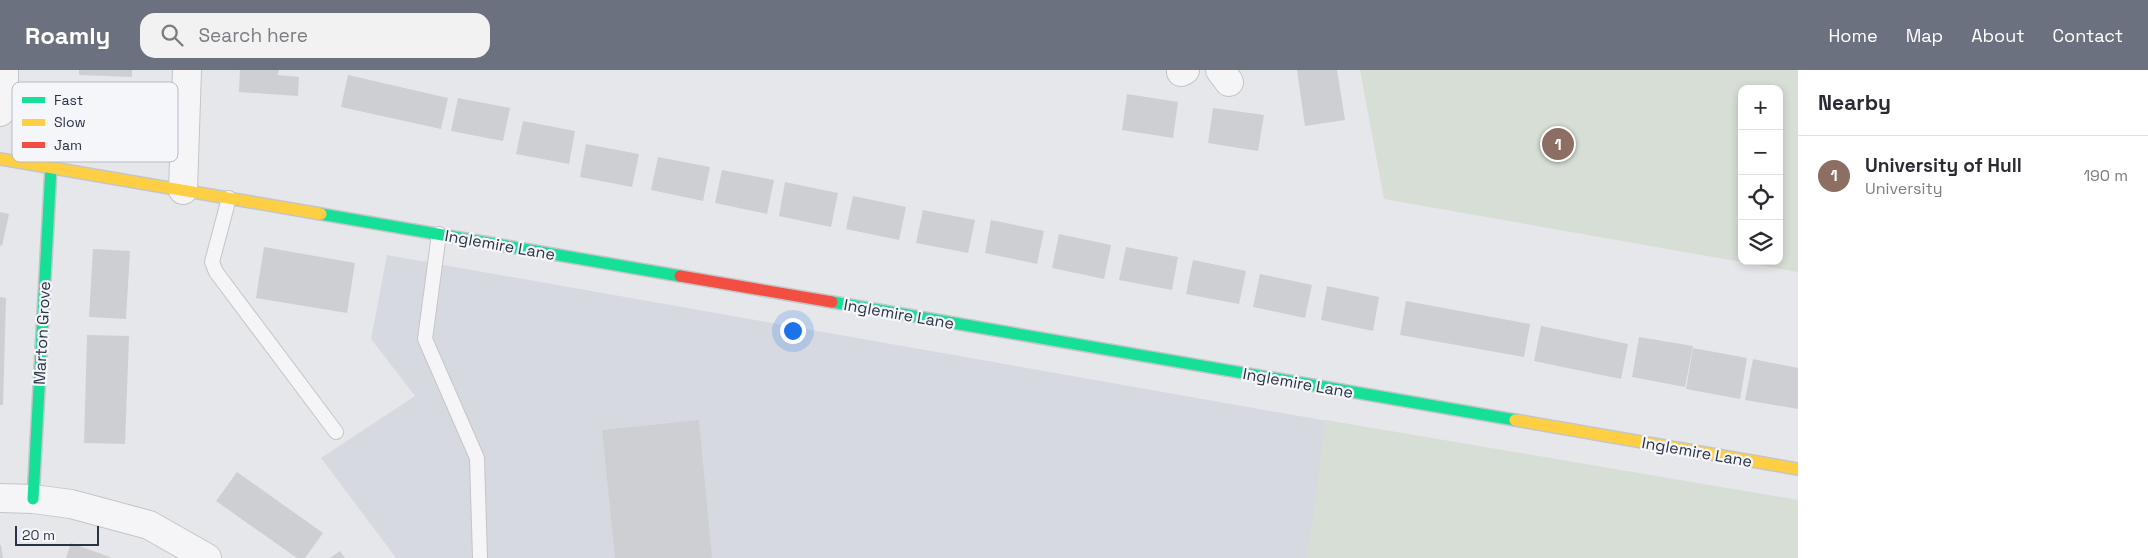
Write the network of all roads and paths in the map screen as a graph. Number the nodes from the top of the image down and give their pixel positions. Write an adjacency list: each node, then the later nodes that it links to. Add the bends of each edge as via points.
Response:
1 (4, 70): 3 (street)
2 (186, 70): 6 (street)
3 (0, 112)
4 (19, 162): 5 (street, Inglemire Lane)
5 (50, 167): 6 (street, Inglemire Lane); 12 (street, Marton Grove)
6 (183, 190): 7 (street, Inglemire Lane)
7 (229, 198): 8 (street, Inglemire Lane); 9 (lane, via 212,262 216,272)
8 (439, 234): 10 (street, Inglemire Lane); 14 (lane, via 425,338 477,458)
9 (336, 432)
10 (1798, 469)
11 (0, 498): 12 (street)
12 (34, 499): 13 (street, via 71,504 149,524)
13 (207, 558)
14 (480, 558)

